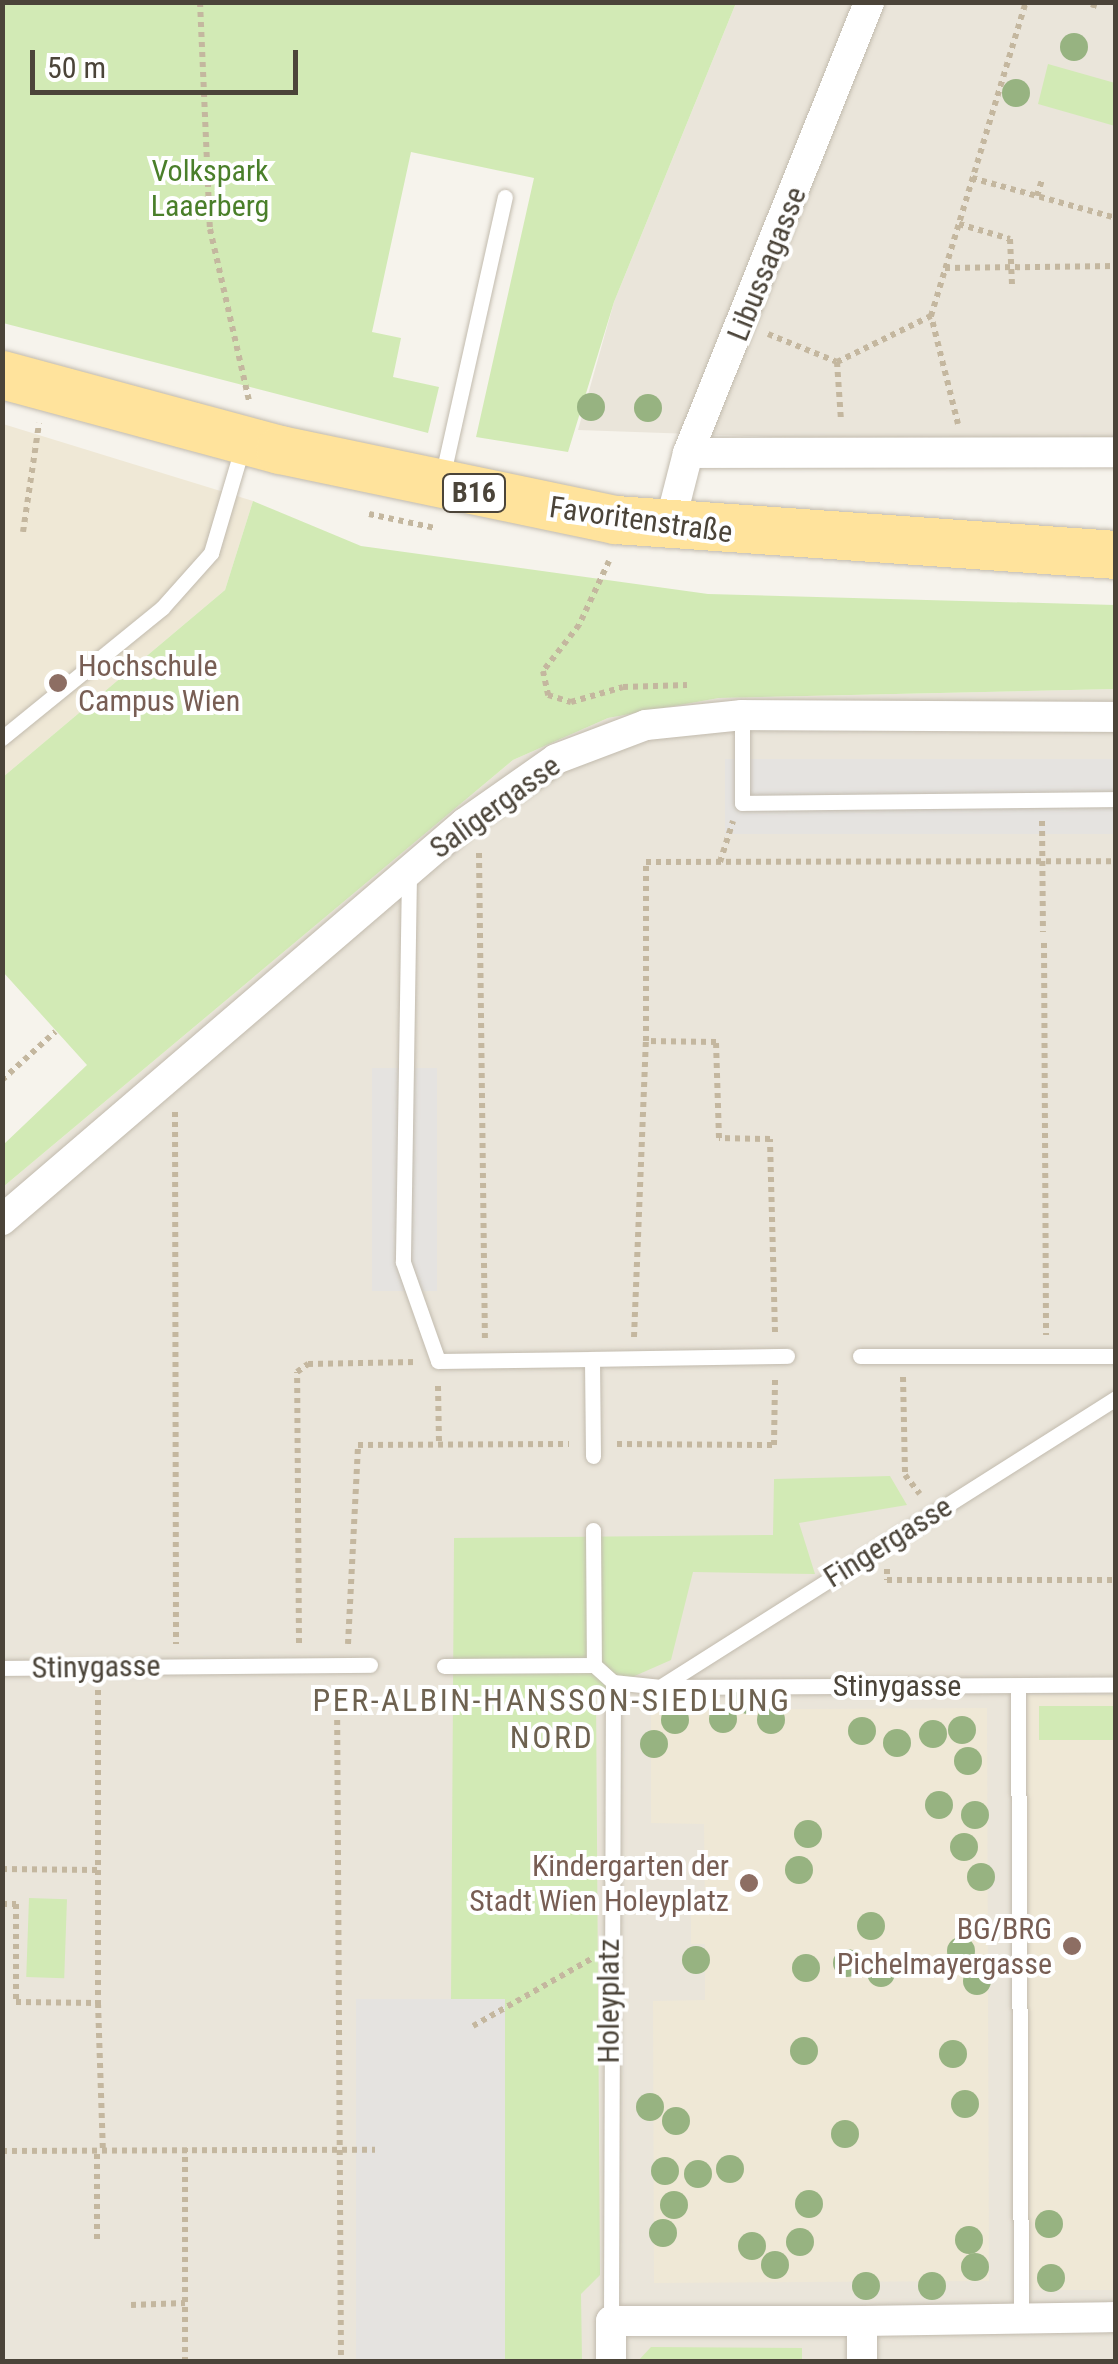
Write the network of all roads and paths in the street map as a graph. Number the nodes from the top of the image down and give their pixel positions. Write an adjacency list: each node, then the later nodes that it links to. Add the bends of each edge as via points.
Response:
1 (200, 2): 19 (path, via 210,230)
2 (869, 2): 15 (street, Libussagasse)
3 (1026, 2): 4 (path)
4 (972, 178): 6 (path); 9 (path)
5 (1042, 180): 6 (path)
6 (1037, 196): 8 (path)
7 (505, 197): 24 (lane)
8 (1116, 218)
9 (958, 224): 11 (path); 12 (path, via 1010,240)
10 (1116, 266): 12 (path)
11 (945, 268): 12 (path); 14 (path)
12 (1011, 268): 13 (path)
13 (1012, 284)
14 (930, 316): 16 (path); 21 (path)
15 (744, 324): 16 (path); 23 (street, Libussagasse)
16 (837, 362): 20 (path)
17 (2, 375): 19 (main road, Favoritenstraße / B16)
18 (40, 419): 26 (path)
19 (248, 428): 24 (main road, Favoritenstraße / B16); 32 (lane, via 212,553 162,608)
20 (844, 452): 21 (street); 23 (street)
21 (966, 452): 22 (street)
22 (1116, 452)
23 (688, 454): 25 (street, Libussagasse)
24 (440, 487): 25 (main road, Favoritenstraße / B16)
25 (669, 528): 27 (main road, Favoritenstraße / B16)
26 (23, 532)
27 (1116, 555)
28 (609, 561): 29 (path, via 579,625 543,670 548,694 571,702 638,685)
29 (706, 686)
30 (742, 715): 31 (street, Saligergasse); 35 (lane); 40 (street, Saligergasse, via 646,725 556,759)
31 (1116, 717)
32 (2, 738)
33 (1116, 799): 34 (lane)
34 (1042, 800): 35 (lane); 37 (path)
35 (742, 804): 36 (path)
36 (720, 862): 37 (path); 44 (path, via 646,862)
37 (1042, 862): 38 (path); 41 (path)
38 (1116, 862)
39 (484, 868): 56 (path)
40 (409, 870): 45 (street, Saligergasse); 55 (lane, via 403,1262)
41 (1043, 932)
42 (1044, 943): 51 (path)
43 (55, 1032): 46 (path)
44 (646, 1040): 48 (path, via 716,1042 719,1138 770,1138); 54 (path)
45 (176, 1075): 47 (street, Saligergasse); 67 (path)
46 (2, 1080)
47 (2, 1220)
48 (781, 1356): 54 (lane); 59 (path, via 774,1444)
49 (860, 1356): 50 (lane)
50 (902, 1356): 51 (lane); 60 (path, via 905,1475)
51 (1046, 1356): 52 (lane)
52 (1116, 1356)
53 (592, 1359): 54 (lane); 56 (lane); 59 (lane)
54 (634, 1359)
55 (438, 1361): 56 (lane); 58 (path); 64 (path, via 308,1364 297,1372)
56 (486, 1361)
57 (1116, 1398): 60 (lane, Fingergasse)
58 (439, 1445): 59 (path); 65 (path, via 358,1445)
59 (592, 1450)
60 (935, 1513): 62 (lane, Fingergasse)
61 (593, 1530): 69 (lane)
62 (888, 1542): 63 (path, via 887,1580); 74 (lane, Fingergasse)
63 (1116, 1580)
64 (299, 1644)
65 (343, 1664): 66 (lane, Stinygasse); 67 (lane, Stinygasse); 84 (path)
66 (370, 1665)
67 (176, 1666): 70 (lane, Stinygasse)
68 (444, 1666): 69 (lane)
69 (594, 1666): 72 (lane)
70 (98, 1667): 71 (lane, Stinygasse); 77 (path)
71 (2, 1668)
72 (613, 1682): 74 (lane, Stinygasse); 79 (lane, Holeyplatz)
73 (1116, 1685): 75 (lane, Stinygasse)
74 (661, 1686): 75 (lane, Stinygasse)
75 (1018, 1686): 90 (lane)
76 (2, 1869): 77 (path)
77 (98, 1870): 80 (path)
78 (2, 1904): 80 (path, via 16,1904 16,2002)
79 (609, 1948): 81 (path); 92 (lane, Holeyplatz)
80 (98, 2004): 83 (path)
81 (473, 2026)
82 (185, 2148): 83 (path); 84 (path); 88 (path)
83 (100, 2150): 86 (path); 87 (path)
84 (340, 2150): 85 (path); 95 (path)
85 (375, 2150)
86 (2, 2151)
87 (96, 2240)
88 (185, 2303): 89 (path); 94 (path)
89 (131, 2305)
90 (1021, 2318): 91 (street); 93 (street)
91 (1116, 2318)
92 (611, 2321): 93 (street); 96 (street, Holeyplatz)
93 (862, 2321): 97 (street)
94 (185, 2362)
95 (341, 2362)
96 (611, 2362)
97 (862, 2362)

